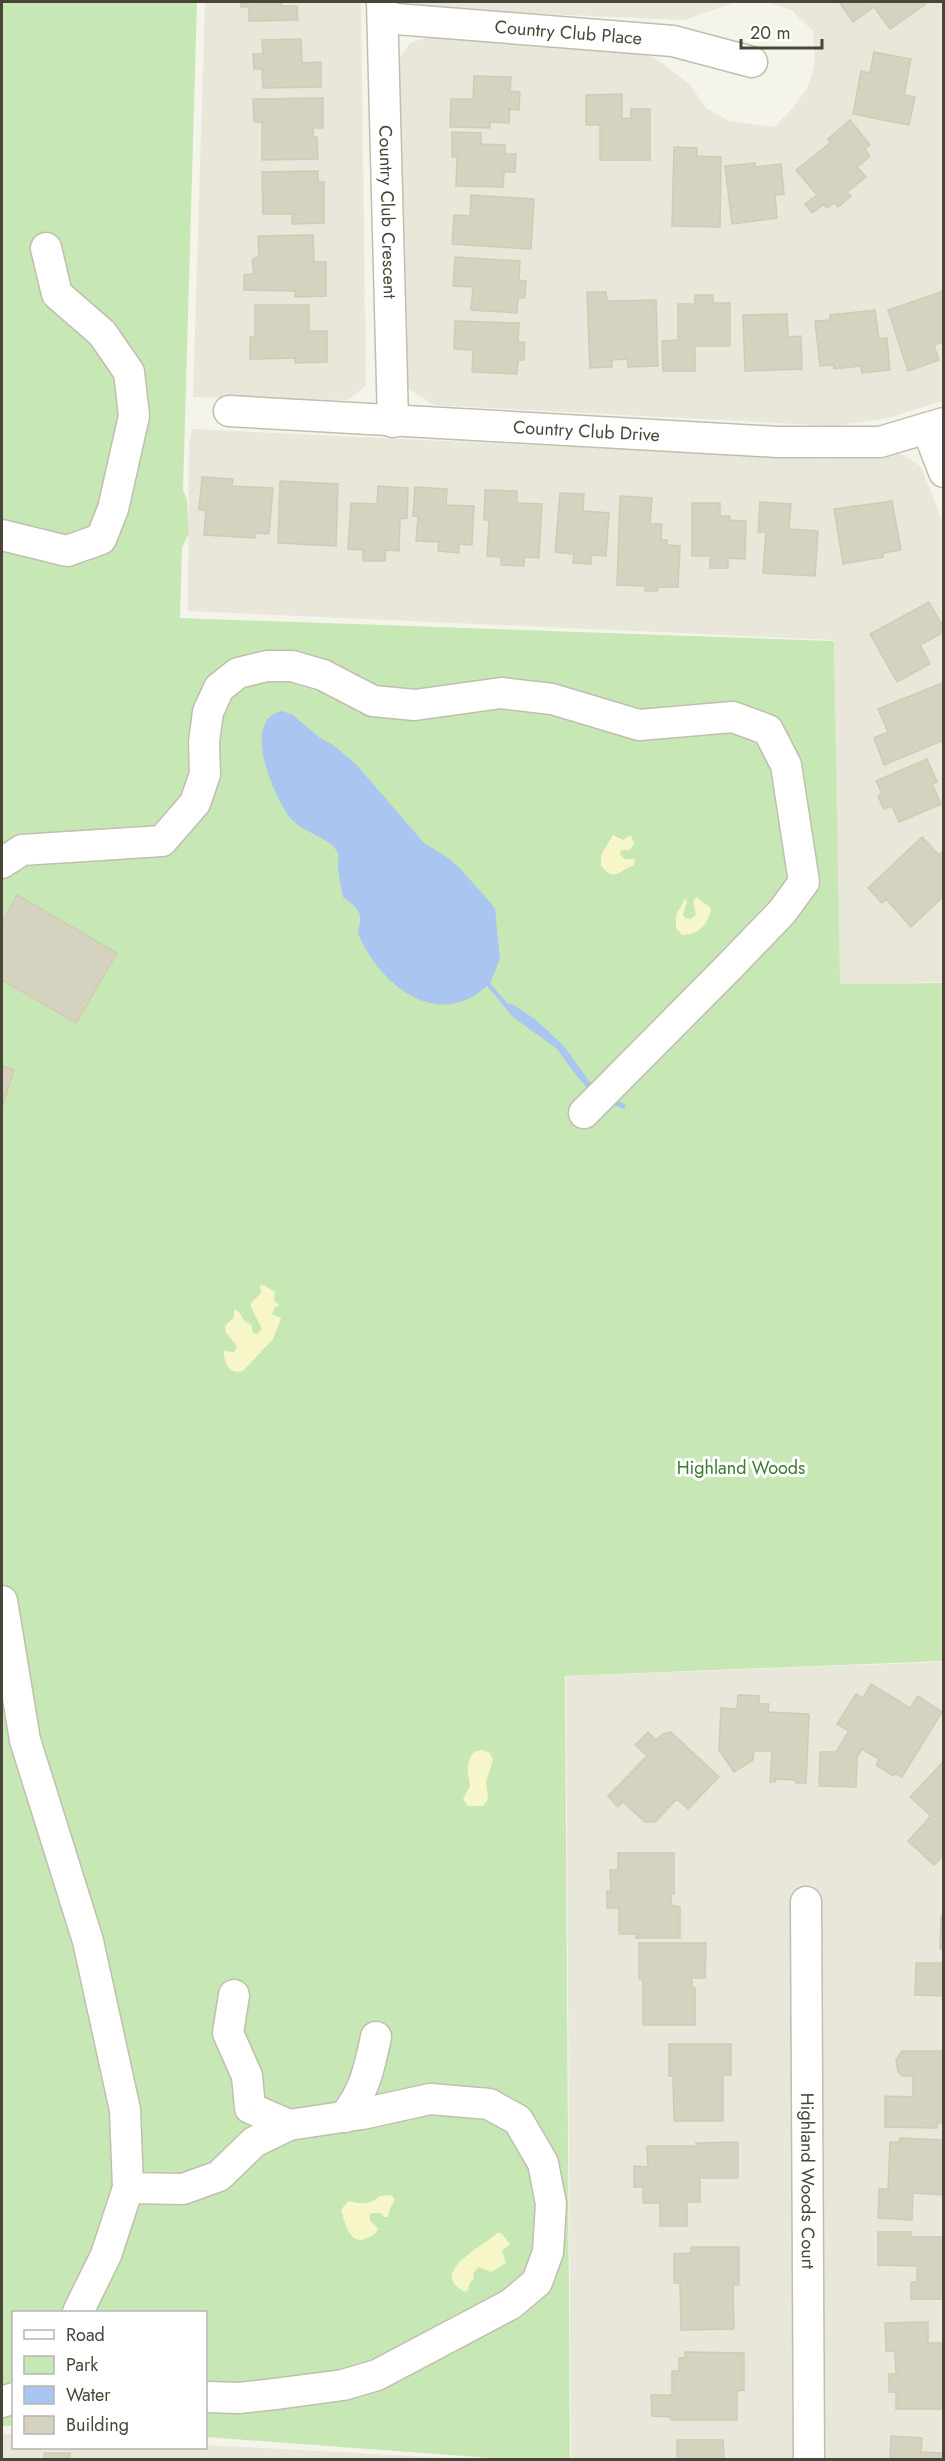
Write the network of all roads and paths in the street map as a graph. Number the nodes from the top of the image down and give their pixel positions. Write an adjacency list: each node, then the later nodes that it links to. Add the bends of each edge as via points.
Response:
1 (382, 10): 2 (street, Country Club Place, via 673,41); 5 (street, Country Club Crescent)
2 (752, 62)
3 (46, 248): 8 (street, via 57,294 102,333 129,372 134,417 113,509 101,539 67,551)
4 (229, 411): 5 (street, Country Club Drive)
5 (393, 422): 6 (street, Country Club Drive, via 778,442 880,442)
6 (935, 426): 7 (street)
7 (944, 472)
8 (2, 536)
9 (2, 863): 10 (street, via 22,850 162,841 195,803 205,774 208,712 219,687 238,673 267,666 292,666 323,675 373,701 415,705 501,693 552,699 639,725 733,717 768,730 786,765 804,882 782,912)
10 (584, 1113)
11 (2, 1601): 17 (street, via 25,1740 88,1941 120,2087)
12 (806, 1902): 20 (street, Highland Woods Court)
13 (234, 1995): 16 (street, via 228,2033 247,2076 250,2108)
14 (376, 2037): 15 (street, via 366,2081 358,2100)
15 (344, 2117): 16 (street); 19 (street, via 430,2099 489,2104 518,2120 543,2163 551,2204 548,2252 537,2282 511,2304 377,2375 343,2385 275,2394)
16 (289, 2125): 17 (street, via 254,2142 219,2176 183,2190)
17 (128, 2188): 18 (street, via 106,2255)
18 (79, 2311)
19 (207, 2397)
20 (809, 2460)

